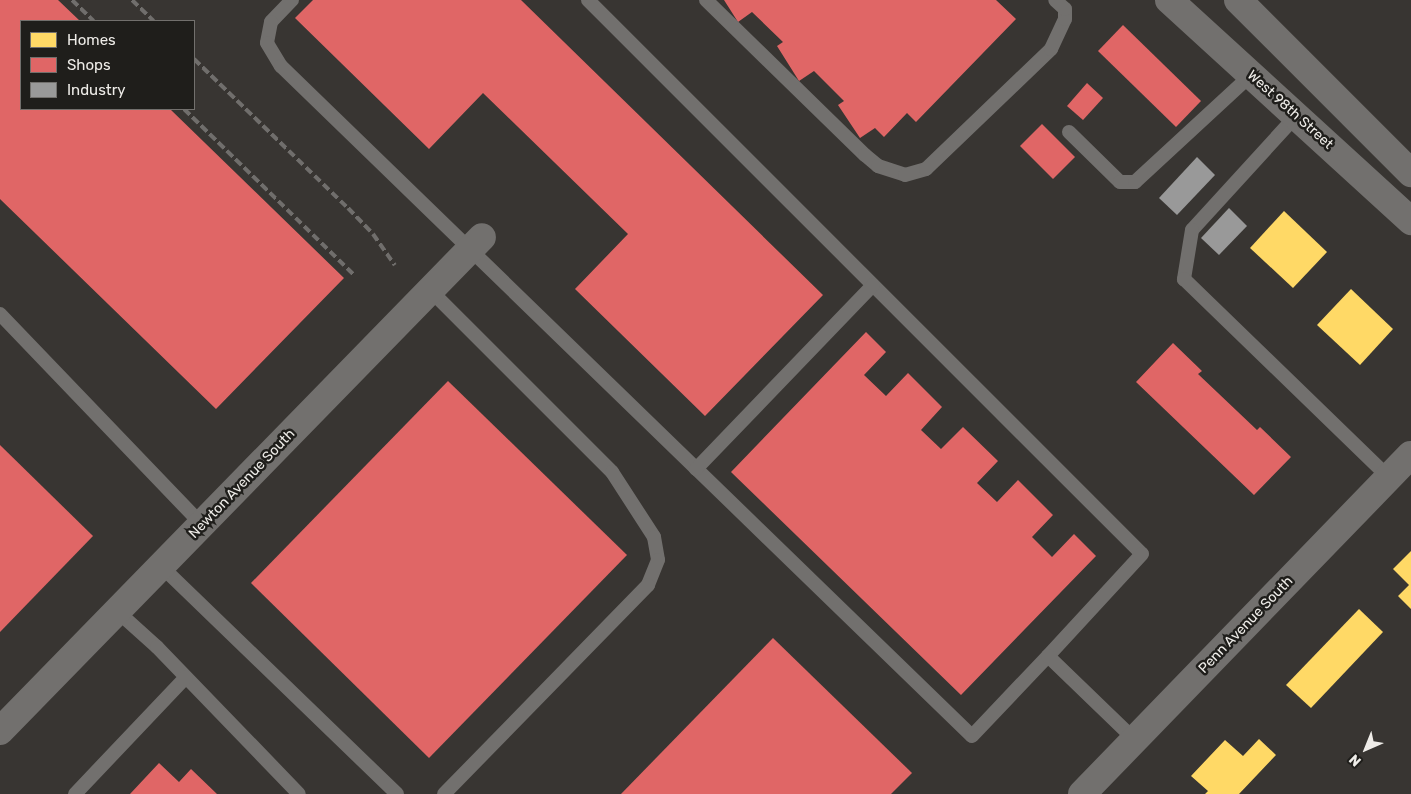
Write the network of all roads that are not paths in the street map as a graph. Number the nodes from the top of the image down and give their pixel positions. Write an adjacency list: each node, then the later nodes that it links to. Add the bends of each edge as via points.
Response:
1 (292, 0): 12 (lane, via 271,22 267,43 281,66)
2 (588, 0): 13 (lane)
3 (706, 0): 4 (lane, via 865,155 878,166 905,175 926,170 1050,48 1065,19 1064,9)
4 (1055, 0)
5 (1169, 0): 7 (street, West 98th Street)
6 (1238, 0): 10 (street)
7 (1251, 75): 8 (street, West 98th Street); 9 (lane, via 1135,182 1120,182)
8 (1296, 116): 11 (street, West 98th Street); 18 (lane, via 1192,230 1184,280)
9 (1069, 132)
10 (1411, 172)
11 (1408, 220)
12 (477, 243): 14 (street, Newton Avenue South); 17 (lane)
13 (873, 285): 17 (lane); 22 (lane, via 1142,554)
14 (431, 291): 19 (street, Newton Avenue South); 29 (lane, via 612,472 658,548 655,573 648,585)
15 (0, 314): 19 (lane)
16 (1411, 456): 18 (street, Penn Avenue South)
17 (696, 468): 22 (lane, via 972,736)
18 (1389, 478): 25 (street, Penn Avenue South)
19 (202, 525): 20 (street, Newton Avenue South)
20 (161, 566): 21 (street, Newton Avenue South); 28 (lane)
21 (117, 612): 23 (lane); 24 (street, Newton Avenue South)
22 (1048, 656): 25 (lane)
23 (186, 677): 26 (lane); 27 (lane)
24 (1, 727)
25 (1135, 740): 30 (street, Penn Avenue South)
26 (75, 794)
27 (299, 794)
28 (397, 794)
29 (444, 794)
30 (1082, 794)

